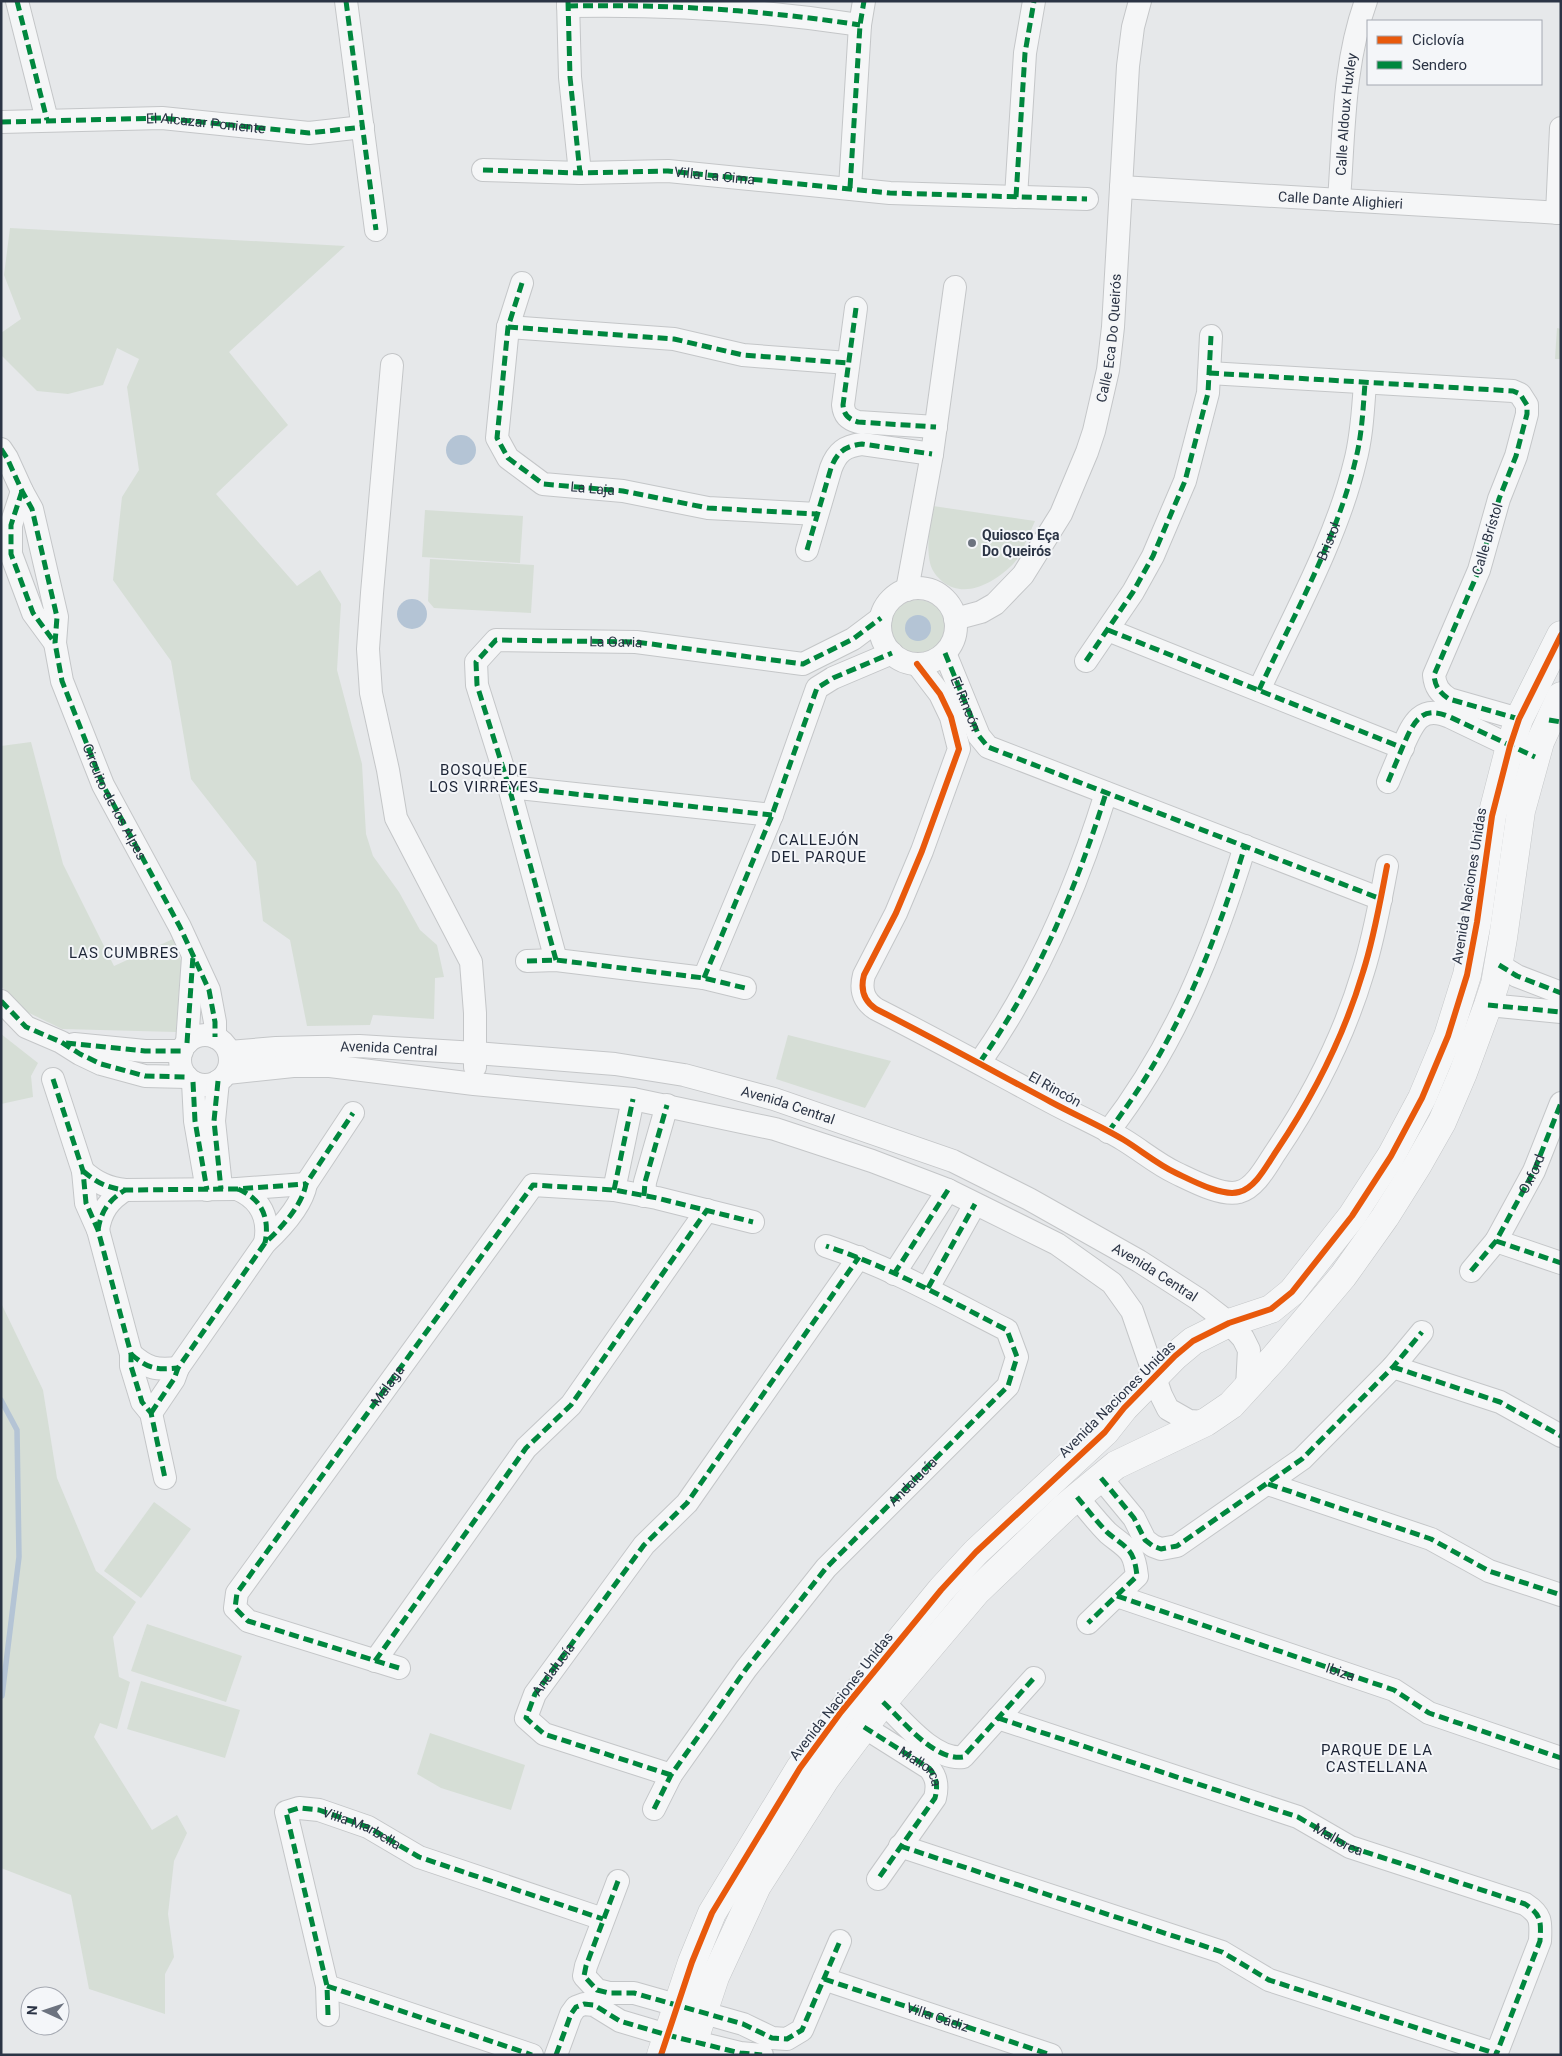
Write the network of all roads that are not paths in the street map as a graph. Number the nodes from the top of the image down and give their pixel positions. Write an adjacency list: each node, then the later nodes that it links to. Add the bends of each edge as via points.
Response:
1 (17, 1): 10 (street)
2 (346, 1): 12 (street)
3 (864, 1): 9 (street)
4 (1034, 1): 18 (street, via 1025,53)
5 (1140, 1): 16 (street, Calle Eca Do Queirós, via 1130,46)
6 (1366, 1): 20 (street, Calle Aldoux Huxley, via 1349,64)
7 (568, 3): 8 (street); 15 (street, via 570,77)
8 (733, 5): 9 (street)
9 (860, 25): 17 (street)
10 (47, 120): 11 (street, El Alcazar Poniente); 12 (street, El Alcazar Poniente, via 162,118 309,133)
11 (1, 122)
12 (363, 127): 22 (street)
13 (1561, 128): 21 (street)
14 (483, 170): 15 (street, Villa La Cima)
15 (580, 173): 17 (street, Villa La Cima, via 668,171)
16 (1121, 187): 20 (street, Calle Dante Alighieri); 40 (street, Calle Eca Do Queirós, via 1111,350 1104,392 1087,452 1061,514 1024,575 995,604 981,612)
17 (850, 188): 18 (street, Villa La Cima, via 924,195)
18 (1016, 197): 19 (street, Villa La Cima)
19 (1087, 199)
20 (1339, 200): 21 (street, Calle Dante Alighieri)
21 (1559, 213)
22 (376, 230)
23 (522, 283): 26 (street, La Laja)
24 (955, 287): 32 (street)
25 (856, 308): 28 (street)
26 (508, 327): 28 (street, via 674,339 743,355); 36 (street, La Laja, via 497,438 508,458 543,484 623,491 708,508)
27 (1211, 336): 30 (street)
28 (848, 363): 32 (street, via 843,405 850,420)
29 (392, 365): 74 (street, via 368,648 372,693 396,818 471,962)
30 (1209, 373): 31 (street); 41 (street, via 1208,393 1197,440 1179,497 1153,556)
31 (1365, 383): 48 (street, Bristol, via 1357,452 1347,490 1319,560); 50 (street, Calle Brístol, via 1513,391 1520,394 1527,405 1516,456 1499,499 1479,570 1434,675 1441,694 1449,699)
32 (936, 427): 34 (street)
33 (1, 449): 35 (street, Circuito de los Alpes)
34 (932, 454): 36 (street, via 862,444 843,449 835,457); 38 (street)
35 (22, 491): 43 (street, Circuito de los Alpes, via 32,508 57,617); 43 (street, Circuito de los Alpes, via 11,525 11,554 33,613)
36 (818, 514): 37 (street)
37 (808, 550)
38 (907, 590): 39 (street, via 890,600); 40 (street, via 920,588 943,597)
39 (881, 618): 44 (street, via 882,637); 56 (street, La Gavia, via 853,639 803,664 636,642 496,640 476,662 477,685)
40 (955, 619): 45 (street, via 954,638)
41 (1108, 630): 46 (street); 48 (street)
42 (1561, 635): 50 (street, Avenida Naciones Unidas)
43 (55, 642): 62 (street, Circuito de los Alpes, via 62,681 103,784)
44 (892, 653): 47 (street, via 908,663); 58 (street, via 817,688)
45 (945, 653): 47 (street, via 932,662); 57 (street, El Rincón, via 979,736 988,747)
46 (1086, 661)
47 (917, 664): 78 (street, El Rincón, via 940,694 952,717 959,749 911,878 864,975 862,991 865,999 876,1009)
48 (1259, 690): 53 (street)
49 (1561, 696): 51 (street)
50 (1519, 719): 52 (street, Avenida Naciones Unidas)
51 (1555, 721): 54 (street)
52 (1510, 746): 53 (street, via 1440,713 1431,712 1422,715 1413,725); 54 (street); 109 (street, Avenida Naciones Unidas, via 1492,816 1467,975 1448,1036 1422,1098 1391,1156 1352,1216 1292,1292 1271,1309)
53 (1403, 748): 55 (street)
54 (1535, 757): 65 (street, via 1521,811)
55 (1388, 782)
56 (509, 787): 58 (street); 63 (street, La Gavia)
57 (1106, 793): 59 (street, El Rincón); 78 (street, via 1058,922 1017,1003)
58 (772, 815): 66 (street)
59 (1245, 846): 61 (street, El Rincón); 87 (street, via 1210,951 1184,1012 1138,1091)
60 (1387, 866): 61 (street, El Rincón)
61 (1380, 899): 87 (street, El Rincón, via 1363,972 1338,1039 1300,1116 1256,1180 1246,1189 1232,1193 1199,1183)
62 (194, 954): 73 (street); 77 (street, Circuito de los Alpes, via 209,990)
63 (556, 960): 64 (street); 66 (street)
64 (527, 961)
65 (1499, 965): 68 (street, via 1517,976); 70 (street)
66 (704, 978): 67 (street)
67 (745, 988)
68 (1561, 993)
69 (1, 1001): 72 (street, via 26,1027)
70 (1488, 1005): 71 (street); 115 (street, via 1442,1122 1385,1217 1343,1276)
71 (1561, 1012)
72 (61, 1042): 73 (street, via 128,1050); 80 (street, via 80,1054 123,1071)
73 (185, 1047): 77 (street, via 195,1038 205,1035); 80 (street, via 180,1060)
74 (476, 1052): 75 (street, Avenida Central, via 359,1046); 76 (street, Avenida Central); 81 (street)
75 (330, 1056): 77 (street, Avenida Central, via 292,1066); 81 (street, Avenida Central)
76 (555, 1059): 82 (street); 88 (street, Avenida Central, via 684,1075 774,1099)
77 (222, 1061): 80 (street, via 202,1085); 92 (street, Circuito de los Alpes, via 214,1121)
78 (980, 1062): 87 (street, El Rincón)
79 (53, 1080): 90 (street)
80 (190, 1080): 92 (street, via 195,1121)
81 (474, 1084): 82 (street, Avenida Central)
82 (552, 1091): 83 (street, Avenida Central)
83 (633, 1099): 85 (street, Avenida Central); 94 (street)
84 (1561, 1103): 101 (street, Oxford, via 1534,1172)
85 (667, 1105): 89 (street, Avenida Central, via 775,1129); 96 (street)
86 (353, 1113): 91 (street)
87 (1108, 1132)
88 (883, 1136): 89 (street); 109 (street, Avenida Central, via 952,1161 1029,1199 1139,1261)
89 (872, 1161): 95 (street, Avenida Central)
90 (83, 1172): 93 (street, via 95,1182); 100 (street, via 86,1203)
91 (306, 1184): 92 (street); 102 (street, via 304,1194)
92 (222, 1189): 93 (street); 102 (street, via 252,1196 261,1206 268,1230)
93 (125, 1190): 100 (street, via 106,1206)
94 (614, 1190): 96 (street); 128 (street, Málaga, via 533,1185 237,1593 235,1608 248,1621)
95 (948, 1190): 97 (street, Avenida Central); 107 (street)
96 (644, 1196): 98 (street)
97 (975, 1204): 108 (street); 114 (street, Avenida Central, via 1058,1244 1112,1283 1132,1311)
98 (707, 1210): 99 (street); 128 (street, via 571,1404 526,1448)
99 (754, 1222)
100 (98, 1230): 111 (street)
101 (1496, 1241): 105 (street); 106 (street, Oxford)
102 (266, 1243): 113 (street)
103 (826, 1246): 104 (street)
104 (859, 1257): 107 (street); 137 (street, Andalucía, via 687,1503 644,1544 535,1694 526,1718 544,1734)
105 (1561, 1263)
106 (1471, 1271)
107 (894, 1274): 108 (street, Andalucía)
108 (928, 1288): 137 (street, Andalucía, via 1007,1330 1017,1358 1008,1386 826,1568 746,1669)
109 (1230, 1323): 114 (street, Avenida Naciones Unidas, via 1193,1341); 115 (street, Avenida Central, via 1250,1350)
110 (1422, 1332): 112 (street)
111 (132, 1354): 113 (street, via 153,1369); 116 (street, via 131,1366 142,1402)
112 (1393, 1367): 118 (street, via 1500,1402); 121 (street, via 1302,1459)
113 (178, 1368): 116 (street)
114 (1155, 1377): 117 (street, Avenida Central, via 1168,1409 1189,1421); 123 (street, Avenida Naciones Unidas, via 1105,1432)
115 (1247, 1387): 117 (street, via 1231,1405)
116 (151, 1413): 119 (street)
117 (1206, 1422): 120 (street, via 1116,1465)
118 (1561, 1436)
119 (165, 1478)
120 (1101, 1478): 121 (street, via 1134,1518 1145,1540 1161,1549 1177,1546); 122 (street)
121 (1268, 1484): 125 (street, via 1431,1539 1489,1571)
122 (1077, 1497): 124 (street); 126 (street, via 1132,1553 1137,1576)
123 (992, 1536): 124 (street); 134 (street, Avenida Naciones Unidas, via 941,1590)
124 (1013, 1556): 131 (street, via 977,1591)
125 (1561, 1595)
126 (1117, 1596): 127 (street); 136 (street, Ibiza, via 1394,1690 1429,1713)
127 (1088, 1623)
128 (375, 1661): 129 (street, Málaga)
129 (400, 1668)
130 (1034, 1678): 132 (street, Mallorca)
131 (883, 1702): 132 (street, Mallorca, via 938,1752 950,1758 963,1757); 133 (street)
132 (998, 1718): 151 (street, Mallorca, via 1298,1817 1350,1847 1535,1910 1540,1918 1540,1941)
133 (864, 1727): 135 (street); 139 (street, Mallorca, via 929,1768 937,1783 935,1798)
134 (824, 1736): 135 (street); 146 (street, Avenida Naciones Unidas, via 766,1820 712,1912)
135 (845, 1752): 147 (street, via 757,1886 733,1935)
136 (1561, 1758)
137 (671, 1775): 138 (street, Andalucía)
138 (654, 1809)
139 (900, 1846): 140 (street, Mallorca); 151 (street, Mallorca, via 1222,1952 1269,1980)
140 (878, 1879)
141 (618, 1881): 142 (street)
142 (603, 1919): 145 (street, Villa Marbella, via 419,1857 368,1827 319,1810 299,1808 286,1812); 146 (street, via 586,1966 584,1976 587,1980 597,1990 634,1993)
143 (840, 1941): 144 (street)
144 (824, 1980): 147 (street, via 802,2030 787,2039 772,2038 743,2024); 155 (street, Villa Cádiz)
145 (327, 1986): 148 (street, Villa Marbella); 152 (street)
146 (677, 2005): 147 (street); 149 (street, Avenida Naciones Unidas)
147 (702, 2013): 150 (street)
148 (328, 2016)
149 (664, 2045): 150 (street); 153 (street, via 594,2005 584,2004 570,2014)
150 (691, 2048): 154 (street)
151 (1497, 2054)
152 (532, 2055)
153 (556, 2055)
154 (762, 2055)
155 (1051, 2055)

